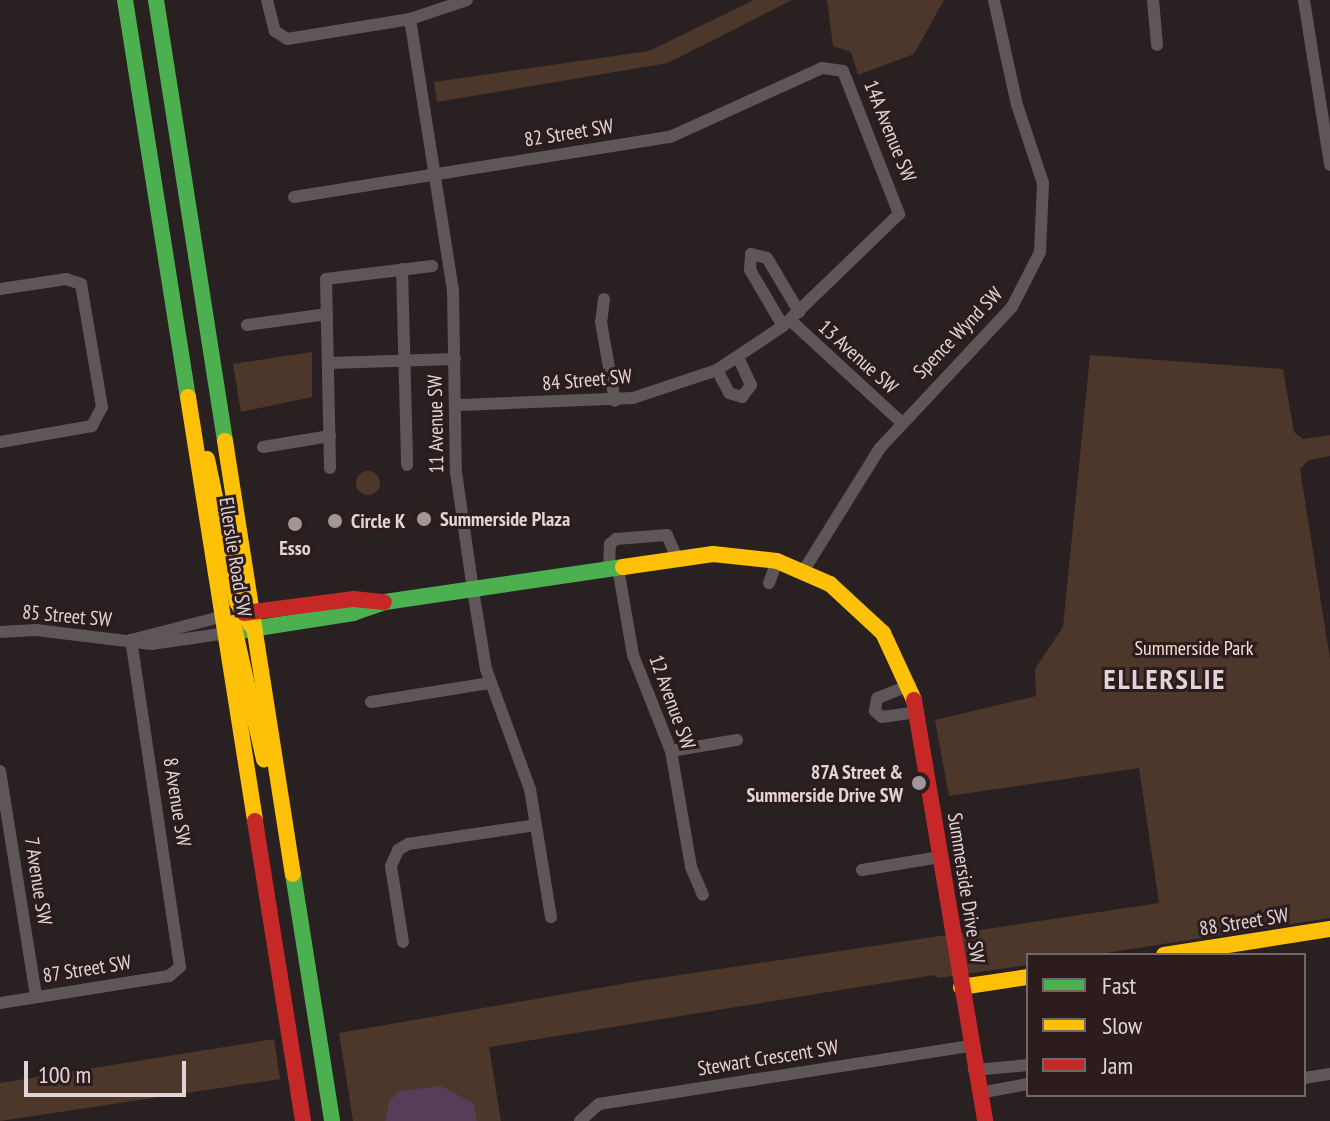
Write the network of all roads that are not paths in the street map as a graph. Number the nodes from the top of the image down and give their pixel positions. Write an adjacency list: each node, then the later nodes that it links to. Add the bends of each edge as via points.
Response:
1 (125, 0): 32 (main road, Ellerslie Road SW)
2 (146, 0): 11 (main road)
3 (156, 0): 11 (main road, Ellerslie Road SW)
4 (267, 0): 9 (street, via 279,35 293,38)
5 (467, 0): 9 (street)
6 (994, 0): 33 (street, Spence Wynd SW, via 1017,105 1043,183 1042,243 1012,307)
7 (1153, 0): 10 (street)
8 (1304, 0): 13 (street)
9 (410, 19): 15 (street, 11 Avenue SW)
10 (1157, 45)
11 (164, 47): 46 (main road, Ellerslie Road SW)
12 (836, 67): 15 (street, 82 Street SW, via 822,68 670,137); 17 (street, 14A Avenue SW, via 849,81)
13 (1327, 126): 14 (street)
14 (1330, 165)
15 (435, 174): 16 (street, 82 Street SW); 26 (street, 11 Avenue SW, via 453,291)
16 (294, 197)
17 (899, 214): 23 (street, 84 Street SW)
18 (432, 266): 19 (street)
19 (402, 269): 22 (street, via 326,279); 25 (street)
20 (0, 289): 35 (street, via 77,281 86,294 102,401 100,418 85,429)
21 (604, 299): 30 (street, via 601,322)
22 (327, 314): 24 (street); 28 (street)
23 (791, 319): 23 (street, via 750,270 751,254 767,258); 27 (street, 84 Street SW); 33 (street, 13 Avenue SW)
24 (247, 325)
25 (405, 359): 26 (street); 28 (street); 37 (street)
26 (455, 359): 31 (street, 11 Avenue SW)
27 (739, 359): 29 (street, 84 Street SW); 29 (street, via 751,385 742,397 729,393)
28 (329, 363): 34 (street)
29 (717, 370): 30 (street, 84 Street SW)
30 (615, 401): 31 (street, 84 Street SW)
31 (455, 405): 44 (street, 11 Avenue SW, via 457,487)
32 (190, 410): 46 (main road); 47 (main road, Ellerslie Road SW)
33 (901, 422): 42 (street, Spence Wynd SW)
34 (330, 436): 36 (street); 38 (street)
35 (0, 442)
36 (263, 447)
37 (407, 465)
38 (330, 468)
39 (677, 558): 40 (main road, Summerside Drive SW, via 727,554); 41 (main road, Summerside Drive SW); 41 (street, via 667,535 616,539 610,544)
40 (777, 561): 42 (main road, Summerside Drive SW); 43 (street)
41 (614, 568): 44 (main road, Summerside Drive SW); 56 (street, 12 Avenue SW, via 633,655)
42 (804, 570): 52 (main road, Summerside Drive SW, via 854,602 877,626)
43 (769, 583)
44 (473, 590): 45 (main road, Summerside Drive SW); 51 (street, 11 Avenue SW)
45 (385, 602): 46 (main road, Summerside Drive SW, via 354,599); 48 (main road, Summerside Drive SW, via 353,613)
46 (247, 612): 47 (main road, 85 Street SW); 48 (main road)
47 (229, 627): 48 (main road, 85 Street SW); 50 (street, 85 Street SW, via 164,643); 59 (main road); 79 (main road, Ellerslie Road SW)
48 (255, 629): 59 (main road, Ellerslie Road SW)
49 (0, 632): 50 (street, 85 Street SW, via 36,630)
50 (131, 640): 67 (street, 8 Avenue SW)
51 (490, 683): 53 (street); 58 (street, 11 Avenue SW, via 527,779)
52 (910, 685): 54 (main road, Summerside Drive SW); 54 (street, via 877,698 875,711 882,717)
53 (371, 702)
54 (917, 712): 60 (main road, Summerside Drive SW)
55 (737, 740): 56 (street)
56 (671, 751): 62 (street, 12 Avenue SW, via 691,867)
57 (0, 771): 70 (street, 7 Avenue SW)
58 (536, 825): 63 (street, 11 Avenue SW); 65 (street, via 408,844 395,854 391,872)
59 (286, 838): 80 (main road, Ellerslie Road SW)
60 (940, 857): 61 (street); 69 (main road, Summerside Drive SW)
61 (862, 870)
62 (703, 895)
63 (551, 917)
64 (1330, 929): 66 (main road, 88 Street SW)
65 (403, 942)
66 (1177, 953)
67 (179, 970): 70 (street, 87 Street SW)
68 (1026, 977): 69 (main road)
69 (961, 987): 72 (main road, Summerside Drive SW)
70 (36, 997): 71 (street, 87 Street SW)
71 (0, 1003)
72 (970, 1046): 74 (main road, Summerside Drive SW); 81 (street, Stewart Crescent SW, via 599,1104 586,1110)
73 (1026, 1065): 74 (street)
74 (974, 1070): 78 (main road, Summerside Drive SW)
75 (1330, 1074): 76 (street)
76 (1306, 1078)
77 (1026, 1084): 78 (street)
78 (979, 1093): 82 (main road, Summerside Drive SW)
79 (303, 1121)
80 (332, 1121)
81 (580, 1121)
82 (985, 1121)

